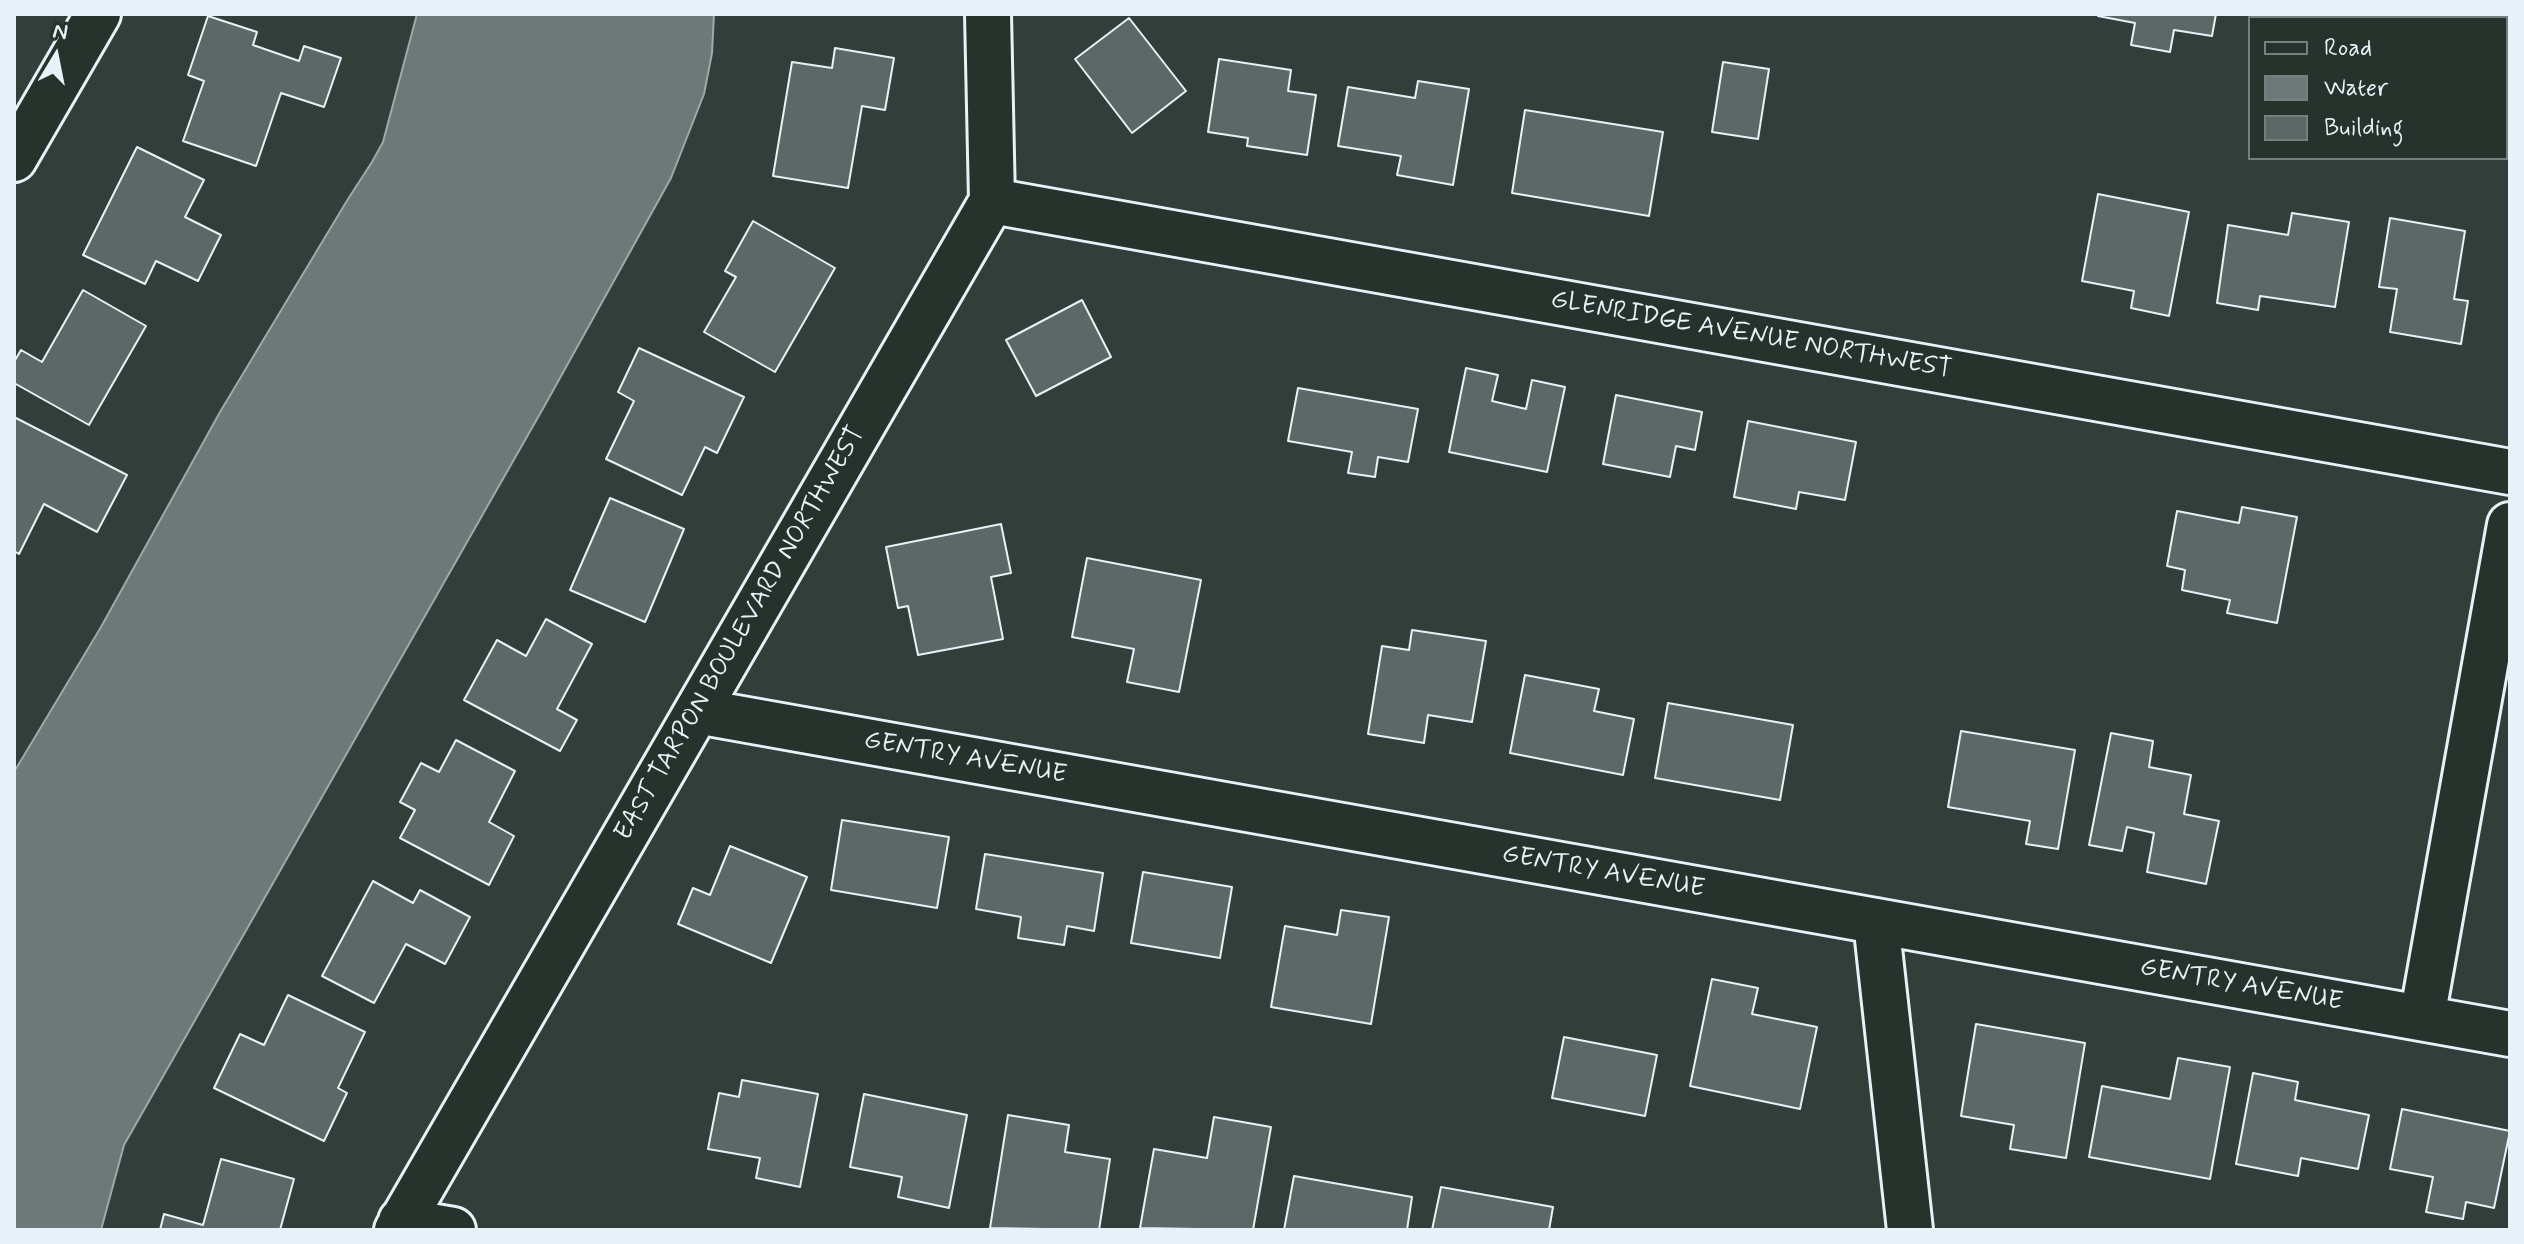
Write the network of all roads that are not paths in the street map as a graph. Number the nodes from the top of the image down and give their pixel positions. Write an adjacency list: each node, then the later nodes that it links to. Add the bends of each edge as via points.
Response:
1 (98, 14): 3 (street)
2 (988, 14): 4 (street)
3 (14, 159)
4 (992, 201): 5 (street, GLENRIDGE AVENUE NORTHWEST); 7 (street, EAST TARPON BOULEVARD NORTHWEST)
5 (2510, 472)
6 (2510, 525): 9 (street)
7 (697, 711): 8 (street, GENTRY AVENUE); 11 (street, EAST TARPON BOULEVARD NORTHWEST)
8 (1876, 921): 9 (street, GENTRY AVENUE); 13 (street)
9 (2422, 1018): 10 (street, GENTRY AVENUE)
10 (2510, 1034)
11 (399, 1225): 12 (street)
12 (453, 1230)
13 (1910, 1230)

